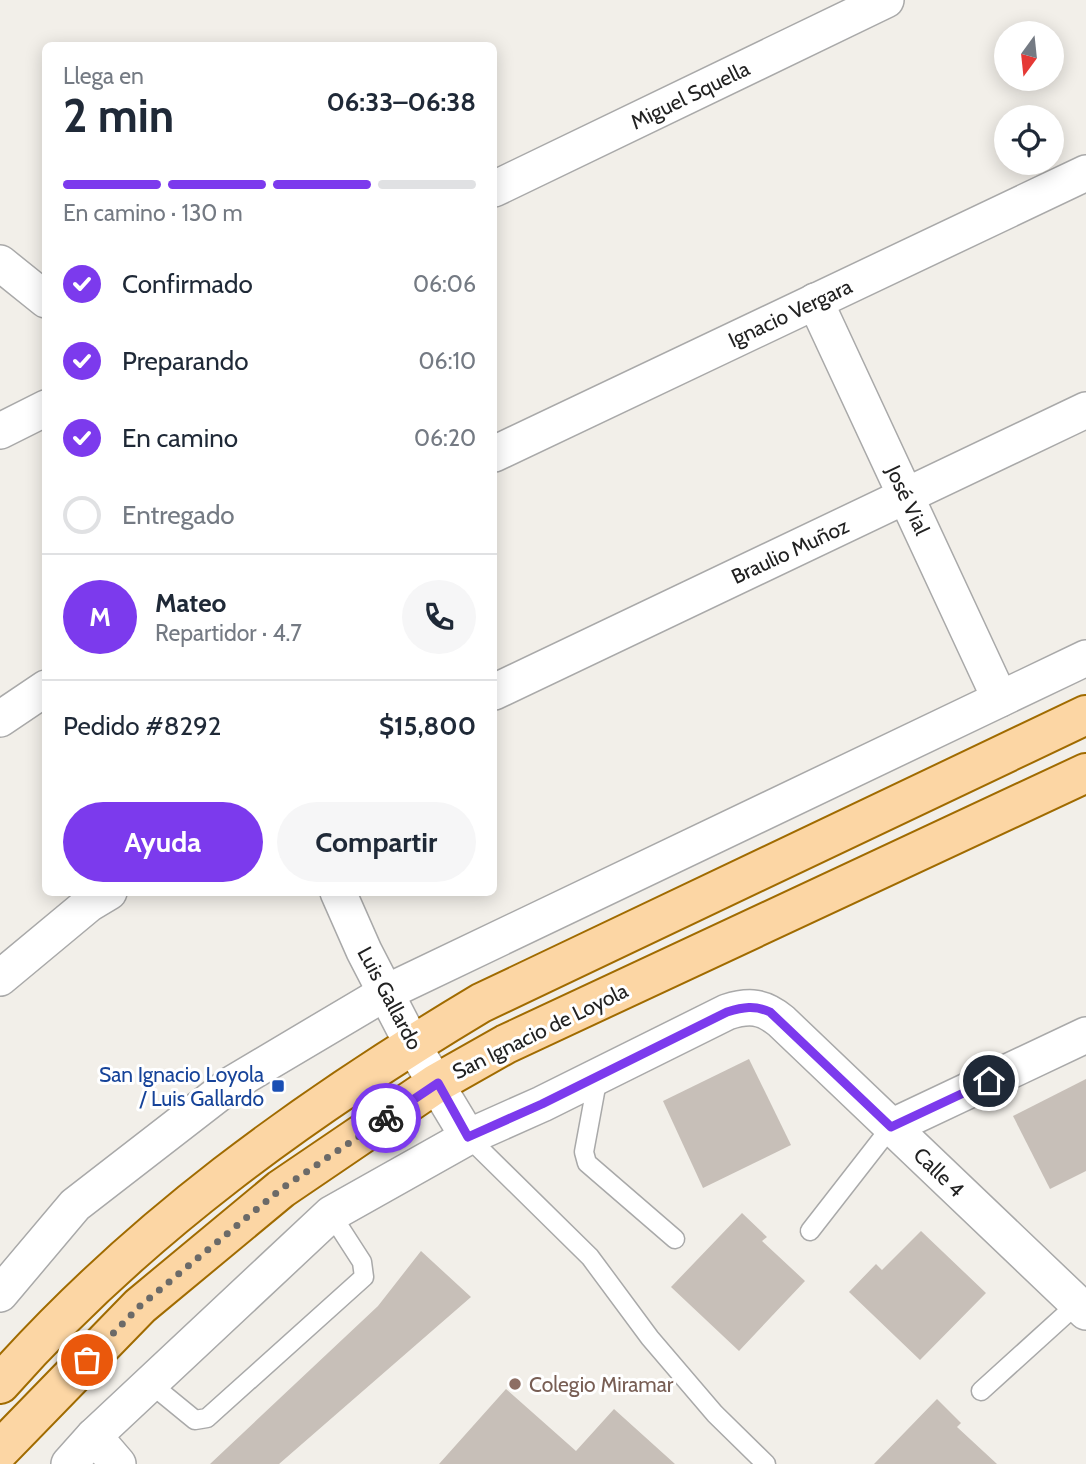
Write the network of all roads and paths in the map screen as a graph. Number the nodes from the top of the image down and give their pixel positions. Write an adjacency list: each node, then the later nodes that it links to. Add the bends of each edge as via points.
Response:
1 (886, 0): 3 (street, Miguel Squella)
2 (1086, 173): 6 (street, Ignacio Vergara)
3 (497, 188)
4 (0, 263): 5 (street)
5 (42, 297)
6 (815, 301): 10 (street, Ignacio Vergara); 11 (street, José Vial)
7 (42, 410): 9 (street)
8 (1086, 410): 11 (street, Braulio Muñoz)
9 (0, 431)
10 (497, 453)
11 (906, 495): 14 (street, Braulio Muñoz); 15 (street, José Vial)
12 (1086, 658): 15 (street)
13 (42, 691): 17 (street)
14 (497, 691)
15 (1000, 699): 22 (street)
16 (1086, 715): 24 (main road, via 481,1003)
17 (0, 719)
18 (1086, 774): 26 (main road, San Ignacio de Loyola, via 506,1044)
19 (102, 896): 21 (street)
20 (340, 896): 22 (street, Luis Gallardo)
21 (0, 978)
22 (386, 993): 24 (street, Luis Gallardo); 32 (street, via 230,1085 85,1197)
23 (1086, 1035): 27 (street)
24 (412, 1044): 26 (street, Luis Gallardo); 34 (main road, via 272,1139 168,1220)
25 (598, 1076): 27 (street, Calle 4, via 727,1012 759,1007 780,1021); 28 (street); 31 (lane, via 584,1152 587,1163)
26 (438, 1083): 28 (street, Luis Gallardo); 38 (main road, San Ignacio de Loyola, via 281,1189 140,1306)
27 (891, 1127): 30 (lane); 33 (street, Calle 4)
28 (468, 1137): 29 (street); 41 (lane, via 590,1257 650,1338 715,1414)
29 (331, 1214): 35 (street); 35 (lane, via 362,1262 364,1277 207,1418 195,1420)
30 (810, 1231)
31 (675, 1239)
32 (0, 1293)
33 (1082, 1308): 36 (lane)
34 (0, 1384)
35 (151, 1384): 37 (street)
36 (981, 1391)
37 (94, 1436): 39 (street); 40 (street)
38 (0, 1450)
39 (69, 1464)
40 (118, 1464)
41 (766, 1464)

